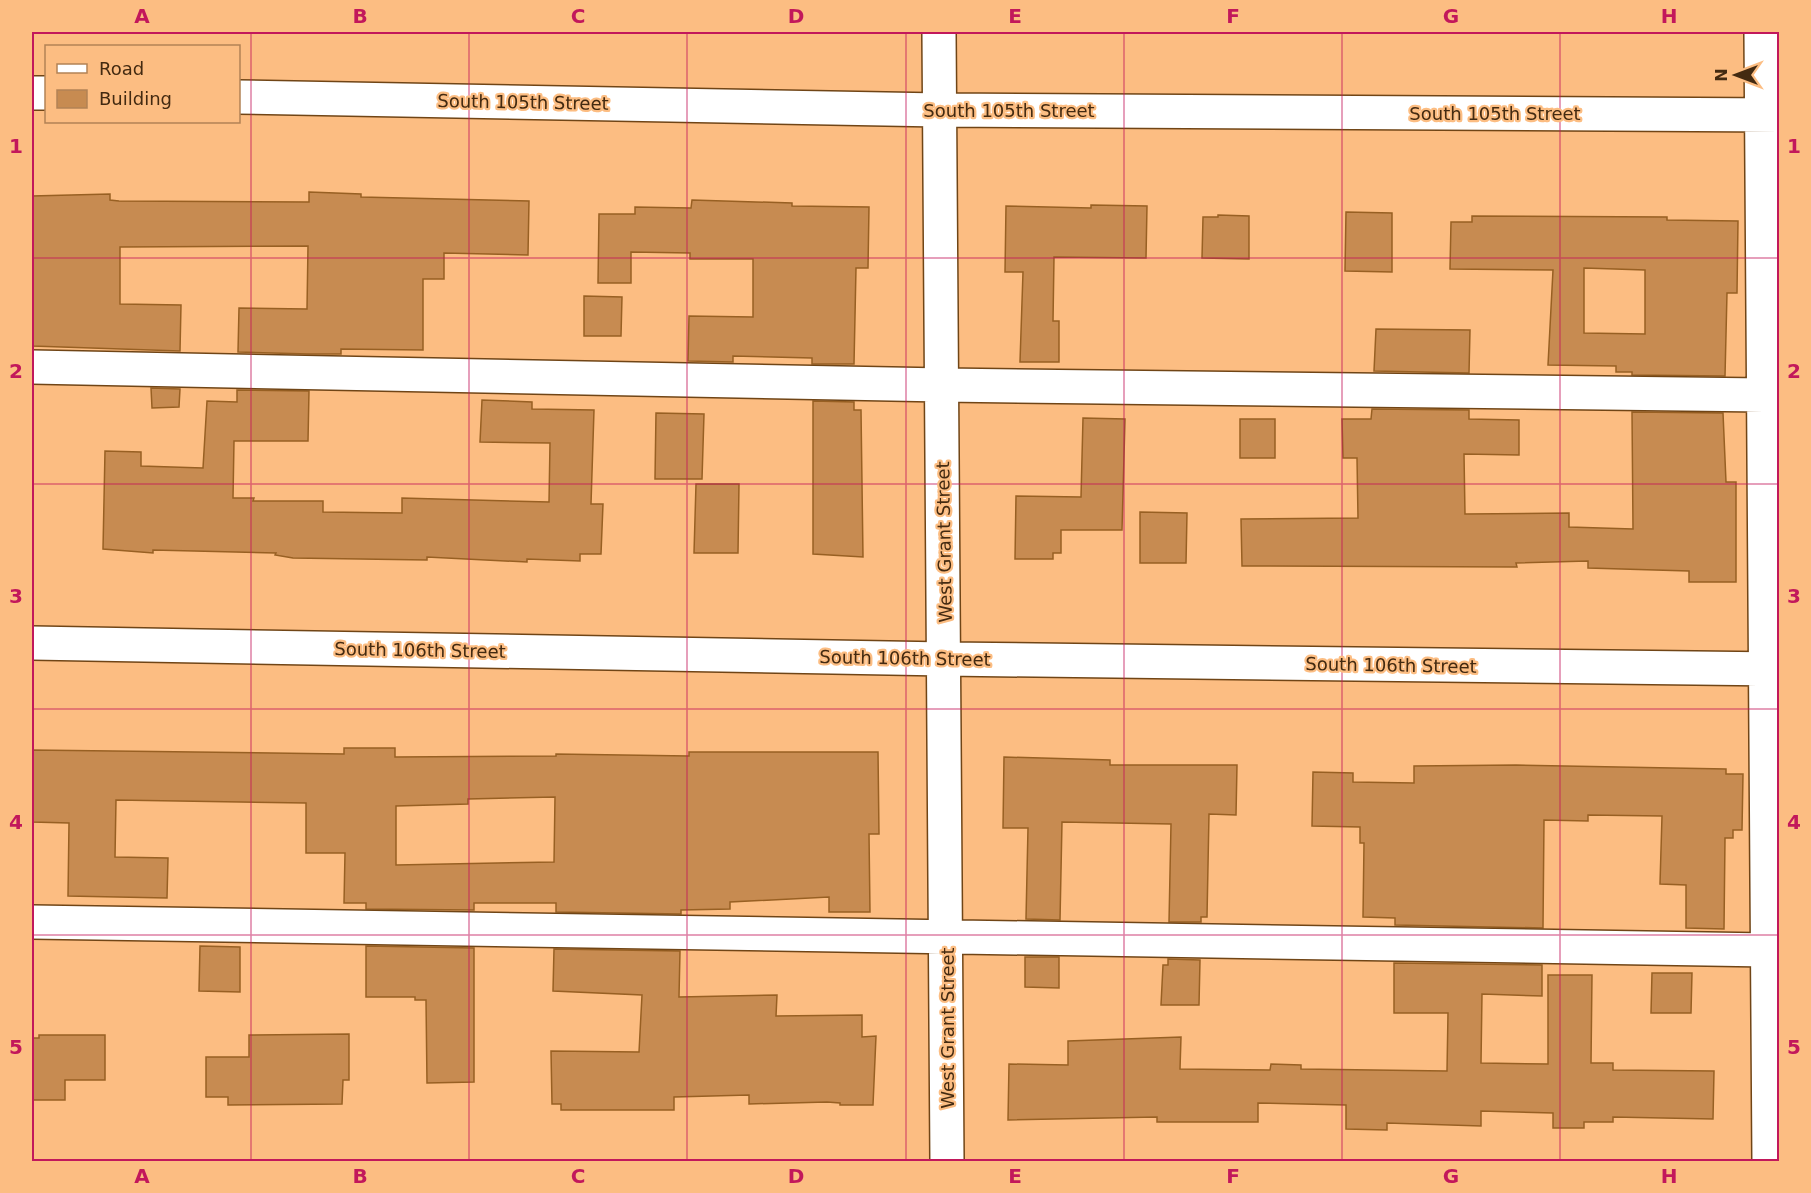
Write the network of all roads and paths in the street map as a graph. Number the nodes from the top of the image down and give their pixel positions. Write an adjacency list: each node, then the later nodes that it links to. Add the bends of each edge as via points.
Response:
1 (939, 32): 4 (street, West Grant Street)
2 (1761, 32): 5 (street)
3 (240, 97): 4 (street, South 105th Street)
4 (940, 110): 5 (street, South 105th Street); 7 (street, West Grant Street)
5 (1770, 115): 8 (street)
6 (32, 367): 7 (street)
7 (943, 385): 8 (street); 10 (street, West Grant Street)
8 (1764, 395): 11 (street)
9 (32, 643): 10 (street, South 106th Street)
10 (945, 659): 11 (street, South 106th Street); 13 (street, West Grant Street)
11 (1772, 669): 14 (street)
12 (32, 922): 13 (street)
13 (947, 937): 14 (street); 15 (street, West Grant Street)
14 (1768, 950): 16 (street)
15 (947, 1161)
16 (1769, 1161)

